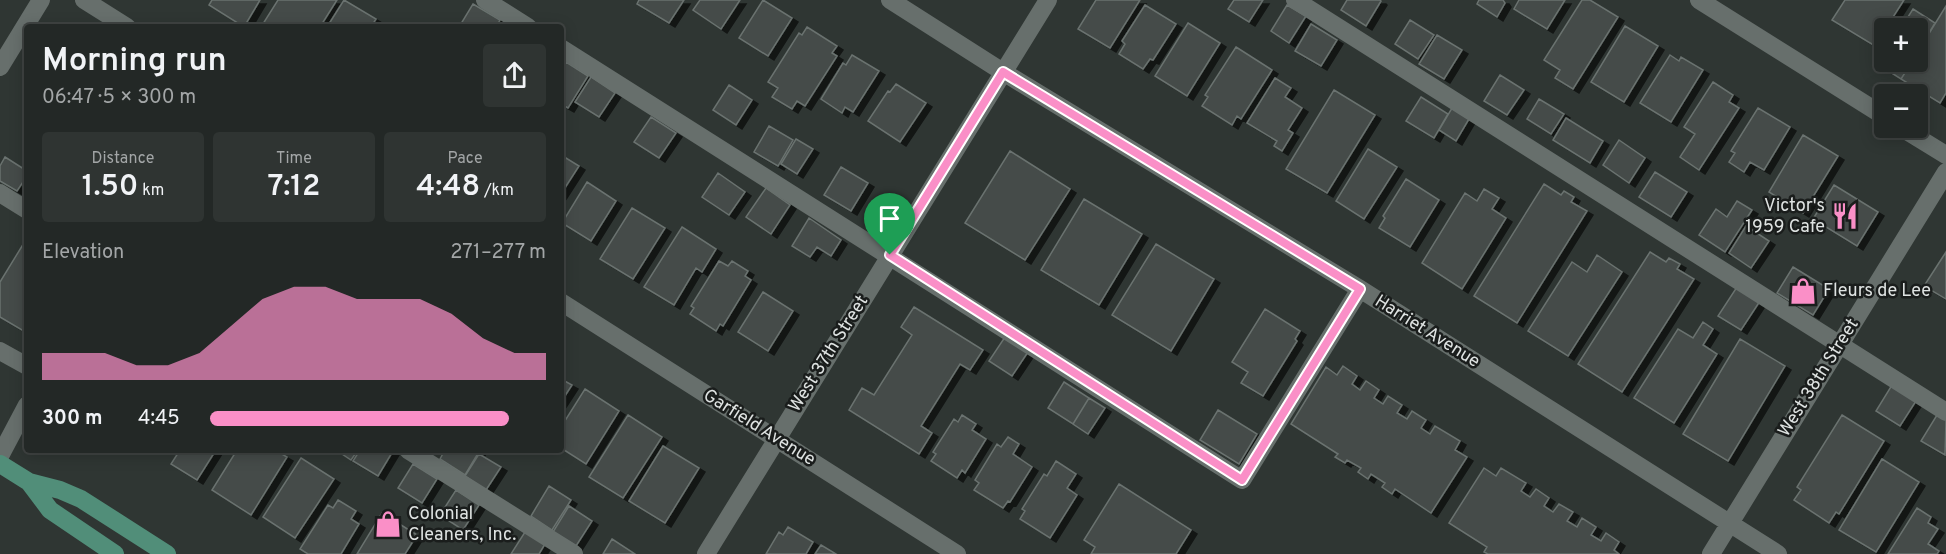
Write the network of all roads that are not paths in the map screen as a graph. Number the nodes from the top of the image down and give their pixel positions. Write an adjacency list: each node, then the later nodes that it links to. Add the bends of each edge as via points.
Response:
1 (41, 0): 8 (street)
2 (84, 0): 9 (street)
3 (485, 0): 10 (street)
4 (890, 0): 14 (street, Harriet Avenue)
5 (1048, 0): 14 (street, West 37th Street)
6 (1295, 0): 24 (street)
7 (1699, 0): 15 (street)
8 (26, 24)
9 (122, 24)
10 (523, 24)
11 (24, 28): 13 (street)
12 (564, 50): 21 (street)
13 (0, 67)
14 (1003, 72): 21 (street, West 37th Street); 22 (street, Harriet Avenue)
15 (1874, 110)
16 (1918, 138): 17 (street)
17 (1946, 155)
18 (1946, 172): 24 (street, West 38th Street)
19 (0, 193): 20 (street)
20 (24, 208)
21 (890, 255): 22 (street, via 1242,480); 29 (street, West 37th Street)
22 (1360, 289): 34 (street, Harriet Avenue)
23 (564, 304): 29 (street, Garfield Avenue)
24 (1839, 345): 28 (street); 34 (street, West 38th Street)
25 (0, 351): 26 (street)
26 (24, 364)
27 (24, 411): 31 (street)
28 (1946, 412)
29 (776, 439): 38 (street, West 37th Street); 39 (street, Garfield Avenue)
30 (413, 453): 37 (street)
31 (0, 456)
32 (0, 464): 33 (main road)
33 (28, 482): 35 (main road, via 50,510); 36 (main road, via 81,499)
34 (1730, 524): 40 (street, West 38th Street); 41 (street, Harriet Avenue)
35 (115, 554)
36 (167, 554)
37 (574, 554)
38 (706, 554)
39 (957, 554)
40 (1711, 554)
41 (1778, 554)

